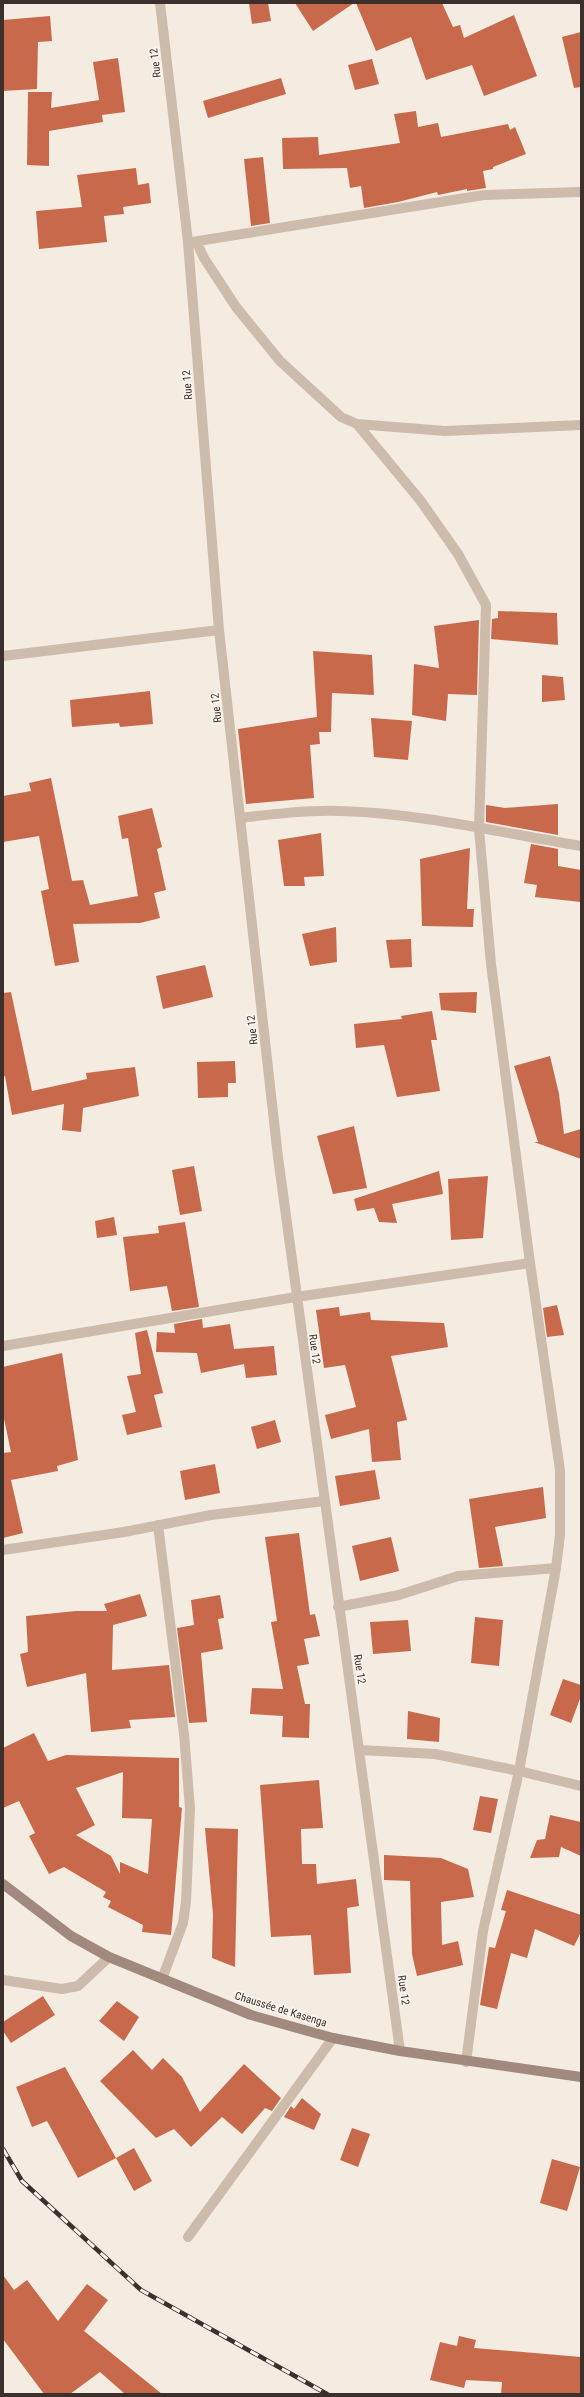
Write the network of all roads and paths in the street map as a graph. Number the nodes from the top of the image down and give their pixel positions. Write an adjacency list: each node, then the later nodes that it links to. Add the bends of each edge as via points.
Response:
1 (160, 3): 3 (street, Rue 12)
2 (581, 192): 3 (street, via 484,195)
3 (193, 242): 4 (street, via 236,307 280,361 341,418); 6 (street, Rue 12)
4 (357, 424): 5 (street, via 445,431); 9 (street, via 420,500 458,554 486,605)
5 (581, 424)
6 (219, 630): 7 (street); 8 (street, Rue 12)
7 (3, 656)
8 (240, 818): 9 (street, via 292,812 340,811 399,815); 12 (street, Rue 12)
9 (479, 829): 10 (street); 11 (street, via 491,964)
10 (581, 846)
11 (530, 1264): 12 (street); 17 (street, via 560,1470 560,1534)
12 (296, 1298): 13 (street); 14 (street, Rue 12)
13 (3, 1346)
14 (324, 1501): 15 (street, via 270,1506); 18 (street, Rue 12)
15 (158, 1526): 16 (street); 24 (street, via 184,1734 190,1808 183,1922)
16 (3, 1550)
17 (556, 1568): 18 (street, via 458,1576 399,1596); 20 (street)
18 (338, 1607): 19 (street, Rue 12)
19 (360, 1750): 20 (street, via 435,1754); 27 (street, Rue 12)
20 (519, 1771): 21 (street); 28 (street, via 483,1931)
21 (581, 1786)
22 (3, 1884): 23 (main road, Chaussée de Kasenga, via 71,1936)
23 (109, 1957): 24 (main road, Chaussée de Kasenga); 25 (street, via 78,1986 62,1989)
24 (162, 1979): 26 (main road, Chaussée de Kasenga, via 251,2014)
25 (3, 1980)
26 (333, 2038): 27 (main road, Chaussée de Kasenga); 30 (street)
27 (400, 2051): 28 (main road, Chaussée de Kasenga)
28 (466, 2062): 29 (main road, Chaussée de Kasenga)
29 (581, 2077)
30 (188, 2236)

